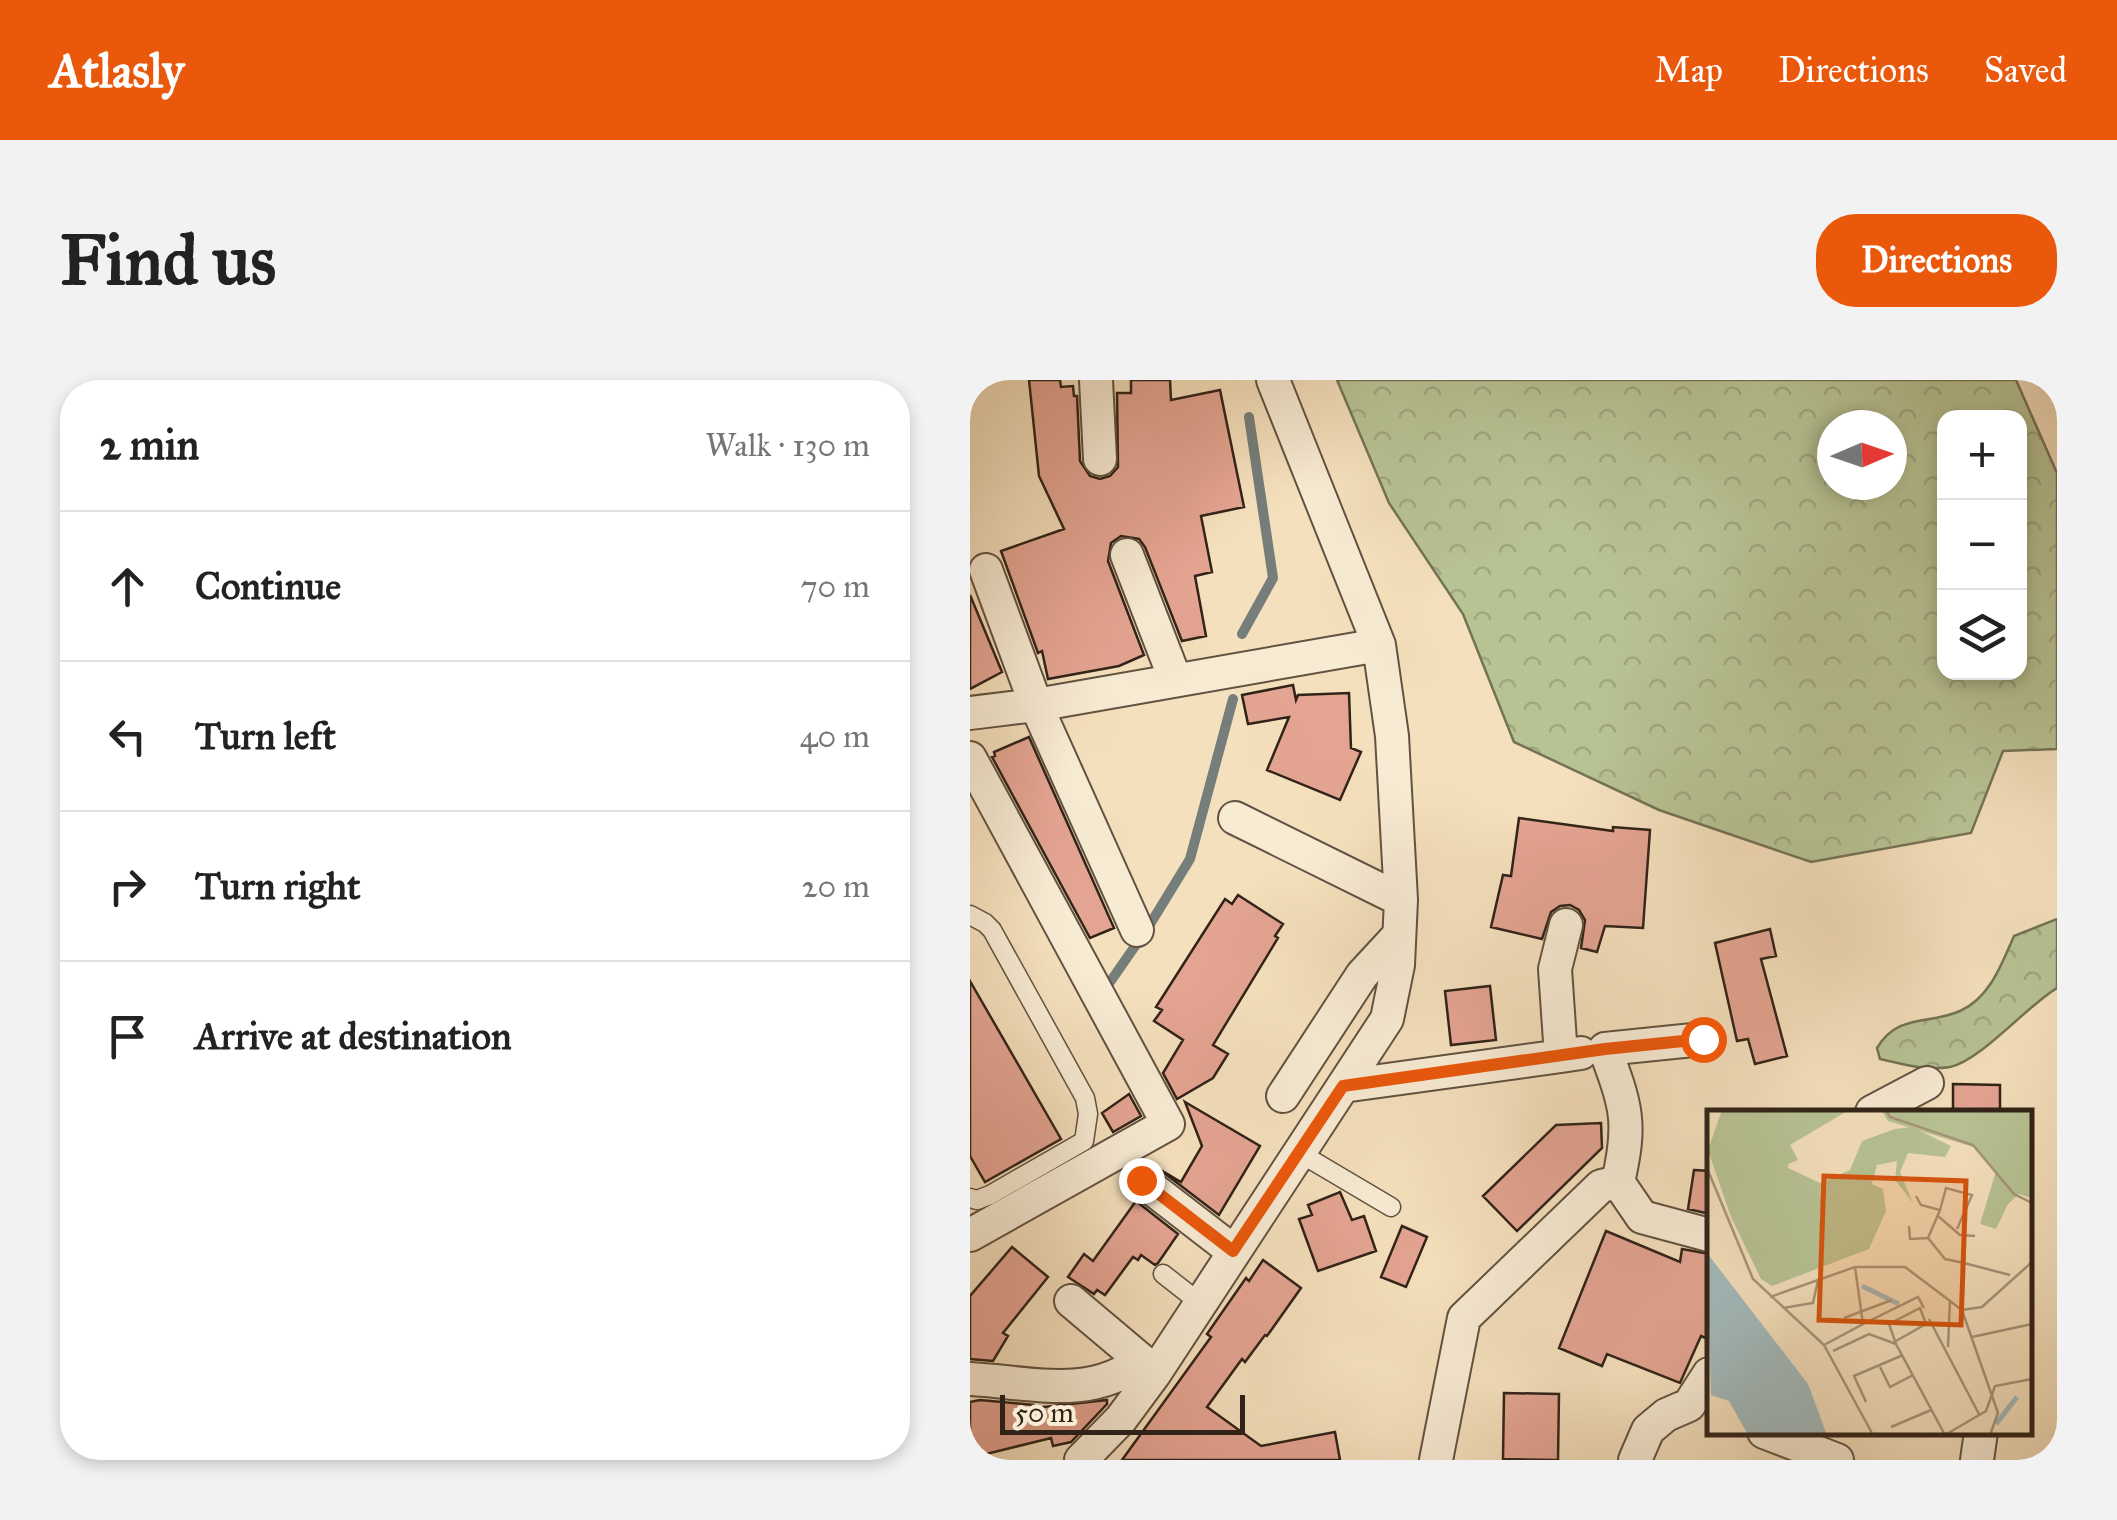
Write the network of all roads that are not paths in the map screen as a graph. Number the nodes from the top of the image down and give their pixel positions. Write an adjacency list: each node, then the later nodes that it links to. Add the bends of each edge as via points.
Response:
1 (1096, 380): 3 (street)
2 (1273, 380): 6 (street)
3 (1100, 459)
4 (1127, 556): 7 (street)
5 (986, 570): 8 (street)
6 (1379, 645): 7 (street); 12 (street, via 1392,736)
7 (1174, 679): 8 (street)
8 (1036, 705): 9 (street); 15 (street)
9 (970, 713)
10 (970, 758): 30 (street, via 1168,1124)
11 (1235, 818): 12 (street)
12 (1401, 900): 16 (street)
13 (970, 916): 27 (lane, via 992,930 1088,1114 1084,1141 990,1195)
14 (1566, 925): 19 (street, via 1555,969)
15 (1137, 930)
16 (1398, 936): 21 (street, via 1387,1019); 22 (street, via 1362,975)
17 (1703, 1039): 18 (street)
18 (1605, 1049): 19 (street); 26 (street, via 1626,1107)
19 (1561, 1056): 21 (street)
20 (1927, 1083): 23 (street)
21 (1343, 1086): 24 (street)
22 (1283, 1096)
23 (1876, 1110)
24 (1298, 1152): 28 (lane); 31 (street)
25 (1141, 1180): 31 (street)
26 (1618, 1182): 29 (street, via 1642,1217); 42 (street, via 1601,1186 1464,1318)
27 (970, 1198)
28 (1391, 1207)
29 (1707, 1234)
30 (970, 1235)
31 (1233, 1251): 34 (street)
32 (1163, 1274): 34 (lane)
33 (1071, 1301): 35 (street)
34 (1200, 1303): 35 (street)
35 (1148, 1367): 36 (street, via 1062,1388); 41 (street, via 1121,1419)
36 (970, 1379)
37 (1707, 1383): 38 (street)
38 (1699, 1408): 43 (street, via 1666,1415 1648,1430)
39 (1772, 1435): 44 (street)
40 (1981, 1435): 45 (street)
41 (1081, 1460)
42 (1436, 1460)
43 (1635, 1460)
44 (1837, 1460)
45 (1977, 1460)

